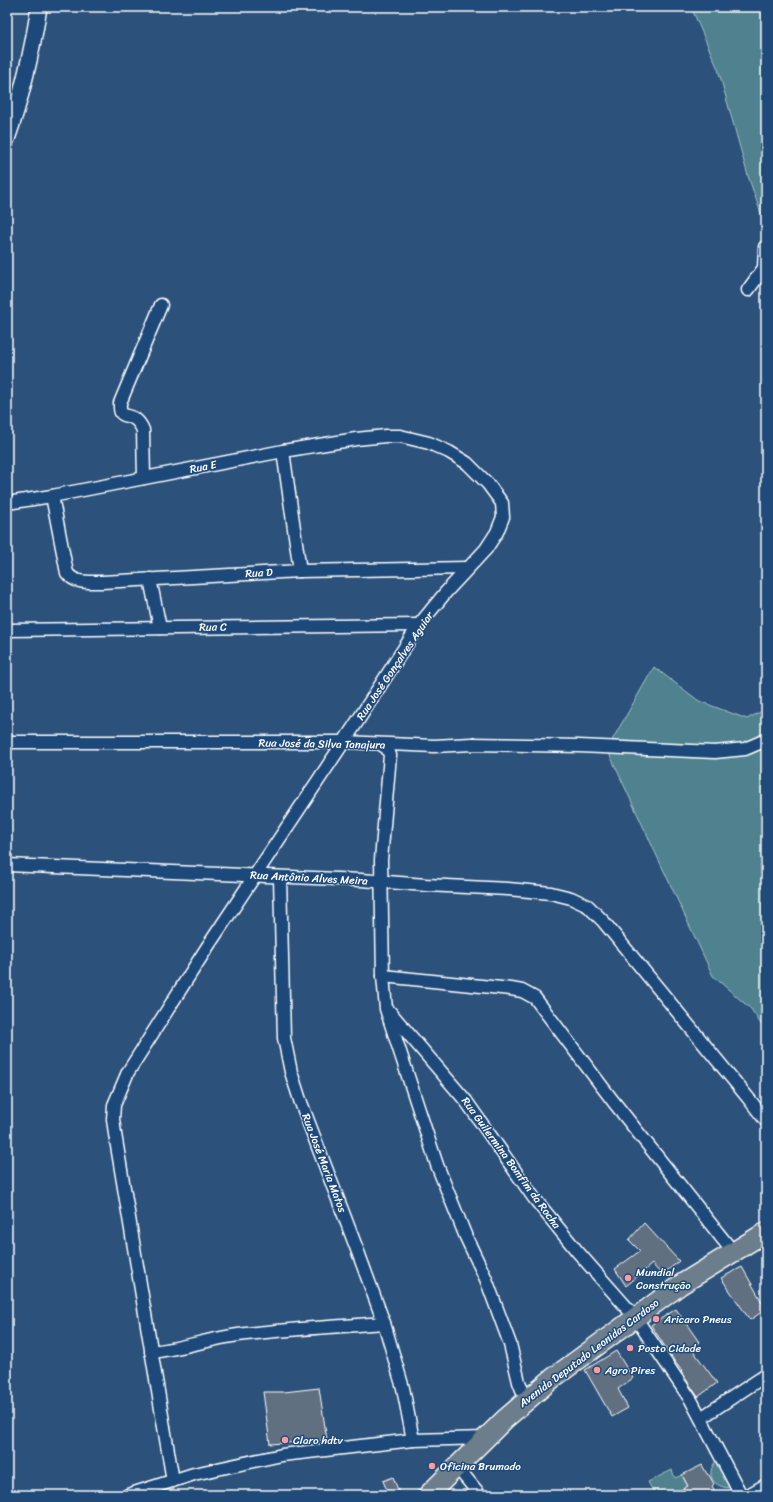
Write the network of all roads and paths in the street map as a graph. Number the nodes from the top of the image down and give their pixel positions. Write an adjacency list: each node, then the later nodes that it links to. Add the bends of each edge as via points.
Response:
1 (39, 7): 2 (street, via 26,76)
2 (7, 139)
3 (766, 247): 4 (street, via 764,268)
4 (748, 290)
5 (161, 305): 8 (street, via 120,403 121,413 140,423 143,430)
6 (400, 436): 7 (street, Rua E, via 356,439); 11 (street, Rua José Gonçalves Aguiar, via 429,443 467,463 502,503 503,517 497,532 486,549)
7 (283, 451): 8 (street, Rua E); 12 (street)
8 (144, 478): 9 (street, Rua E)
9 (52, 496): 10 (street, Rua E); 13 (street, Rua D, via 63,559 70,577 78,581)
10 (7, 503)
11 (468, 568): 12 (street, Rua D); 14 (street, Rua José Gonçalves Aguiar)
12 (300, 571): 13 (street, Rua D)
13 (150, 579): 15 (street)
14 (419, 625): 15 (street, Rua C); 19 (street, Rua José Gonçalves Aguiar)
15 (160, 628): 16 (street, Rua C)
16 (7, 630)
17 (766, 740): 20 (street, Rua José da Silva Tanajura, via 745,749 714,752 510,745)
18 (7, 742): 19 (street, Rua José da Silva Tanajura)
19 (344, 742): 20 (street, Rua José da Silva Tanajura); 22 (street, Rua José Gonçalves Aguiar)
20 (382, 745): 24 (street, via 390,754)
21 (7, 865): 22 (street, Rua Antônio Alves Meira)
22 (254, 876): 23 (street, Rua Antônio Alves Meira); 32 (street, Rua José Gonçalves Aguiar, via 128,1072 114,1105 115,1134)
23 (280, 877): 24 (street, Rua Antônio Alves Meira); 31 (street, Rua José Maria Matos, via 283,1030 291,1072)
24 (381, 882): 25 (street); 27 (street, Rua Antônio Alves Meira, via 551,893 588,906)
25 (383, 976): 26 (street); 29 (street, via 511,989 535,998)
26 (386, 1009): 30 (street, Rua Guilermina Bomfim da Rocha, via 466,1101 534,1198); 34 (street, via 437,1165 486,1279 510,1344)
27 (766, 1121)
28 (766, 1232): 29 (main road, Avenida Deputado Leonidas Cardoso)
29 (733, 1252): 30 (main road, Avenida Deputado Leonidas Cardoso, via 680,1284)
30 (635, 1317): 34 (main road, Avenida Deputado Leonidas Cardoso); 35 (street, Rua Guilermina Bomfim da Rocha, via 684,1388)
31 (384, 1323): 32 (street, via 280,1330); 37 (street, Rua José Maria Matos, via 403,1388)
32 (152, 1352): 39 (street, Rua José Gonçalves Aguiar)
33 (766, 1375): 35 (street)
34 (526, 1400): 36 (main road, Avenida Deputado Leonidas Cardoso)
35 (701, 1418): 44 (street, Rua Guilermina Bomfim da Rocha)
36 (486, 1438): 37 (street); 38 (main road, Avenida Deputado Leonidas Cardoso)
37 (413, 1440): 39 (street, via 282,1455)
38 (458, 1467): 42 (main road, Avenida Deputado Leonidas Cardoso); 43 (street)
39 (173, 1481): 41 (street)
40 (766, 1485): 45 (street)
41 (128, 1495)
42 (428, 1495)
43 (480, 1495)
44 (741, 1495)
45 (748, 1495)

